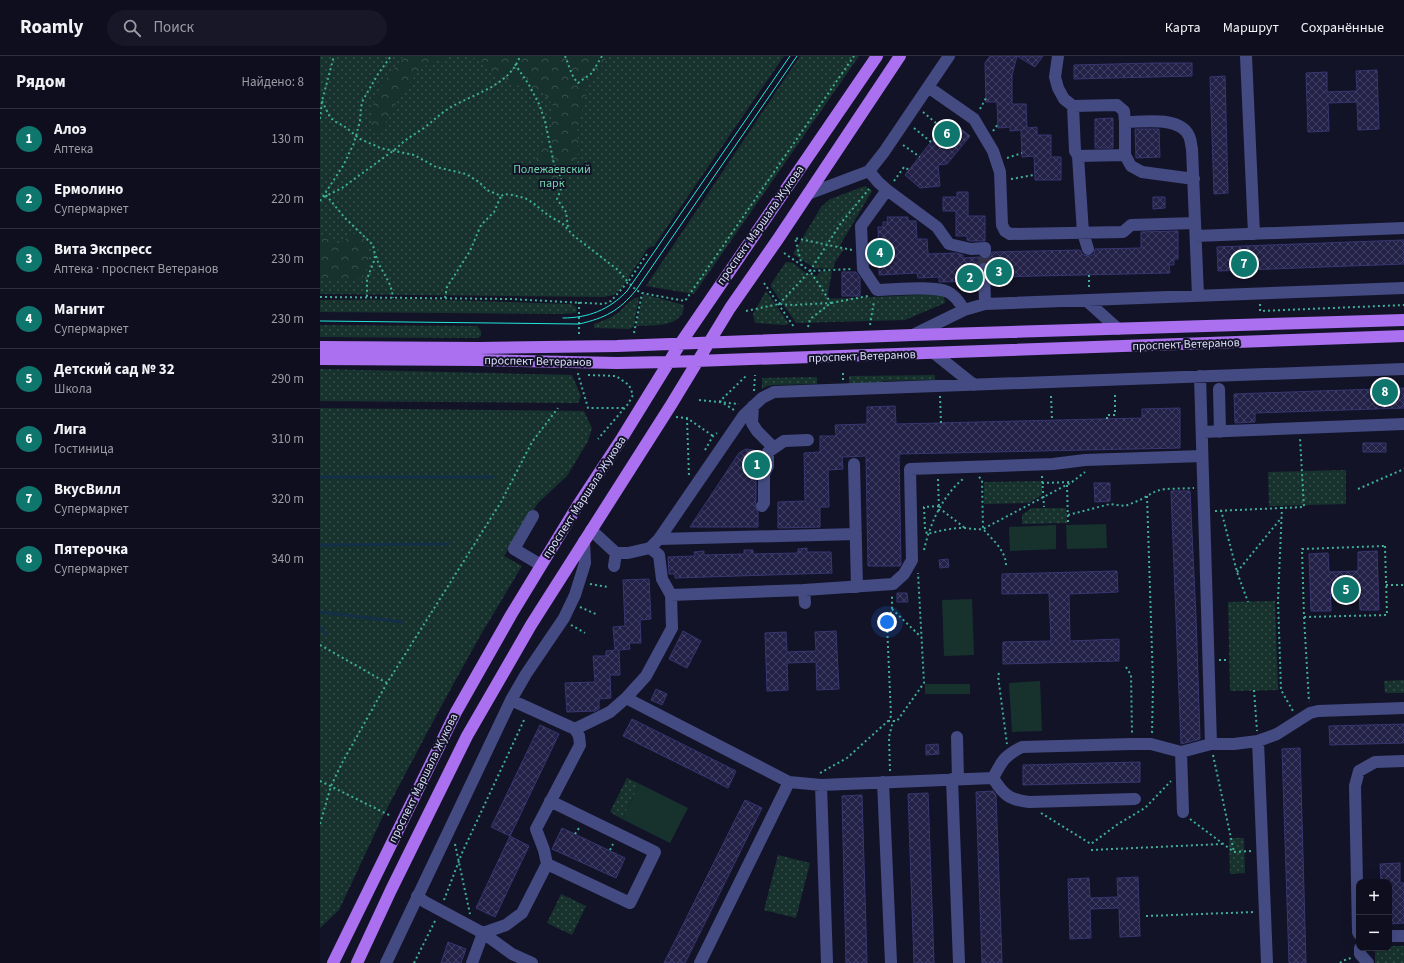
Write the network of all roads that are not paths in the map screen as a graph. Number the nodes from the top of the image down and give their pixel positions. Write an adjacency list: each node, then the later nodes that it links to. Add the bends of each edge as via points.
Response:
1 (877, 56): 33 (main road, проспект Маршала Жукова)
2 (900, 56): 14 (main road, проспект Маршала Жукова)
3 (949, 56): 6 (street)
4 (1058, 56): 7 (street, via 1058,88 1064,99)
5 (1246, 56): 18 (street)
6 (928, 87): 11 (street); 17 (street, via 974,119 993,151 1000,172 1002,225 1005,231 1010,234)
7 (1073, 106): 8 (street, via 1117,105 1124,111); 9 (street, via 1075,151)
8 (1125, 122): 10 (street); 12 (street, via 1166,122 1181,126 1189,136)
9 (1078, 156): 10 (street); 17 (street)
10 (1125, 156): 12 (street, via 1131,166 1142,172)
11 (869, 171): 13 (street); 14 (street)
12 (1194, 178): 15 (street)
13 (888, 190): 21 (street, via 936,227 949,244 971,249 984,248); 27 (street, via 861,226 863,269 877,290 938,288 949,292)
14 (808, 194): 32 (main road, проспект Маршала Жукова)
15 (1195, 223): 17 (street, via 1131,225 1123,232); 19 (street)
16 (1404, 228): 18 (street)
17 (1083, 233): 20 (street)
18 (1254, 234): 19 (street)
19 (1196, 236): 24 (street)
20 (1088, 249)
21 (984, 252)
22 (984, 269): 26 (street)
23 (1404, 288): 24 (street)
24 (1198, 296): 25 (street)
25 (1087, 301): 26 (street); 29 (street)
26 (985, 304): 27 (street)
27 (964, 310): 30 (street)
28 (1404, 320): 29 (main road, проспект Ветеранов)
29 (1118, 329): 30 (main road, проспект Ветеранов)
30 (913, 335): 32 (main road, проспект Ветеранов)
31 (1404, 336): 35 (main road, проспект Ветеранов)
32 (709, 343): 33 (main road, проспект Ветеранов); 37 (main road, проспект Маршала Жукова)
33 (680, 344): 34 (main road, проспект Ветеранов, via 495,348); 38 (main road, проспект Маршала Жукова)
34 (320, 347)
35 (934, 353): 37 (main road, проспект Ветеранов); 41 (street)
36 (320, 359): 38 (main road, проспект Ветеранов)
37 (699, 361): 38 (main road, проспект Ветеранов); 53 (main road, проспект Маршала Жукова)
38 (668, 362): 59 (main road, проспект Маршала Жукова)
39 (1404, 369): 40 (street)
40 (1200, 376): 41 (street); 45 (street)
41 (974, 384): 43 (street, via 774,392)
42 (1219, 389): 46 (street)
43 (753, 406): 48 (street, via 752,423); 55 (street, via 743,416)
44 (1404, 424): 46 (street)
45 (1202, 432): 46 (street); 49 (street)
46 (1220, 432)
47 (808, 440): 48 (street, via 784,441)
48 (774, 448): 51 (street, via 768,452)
49 (1202, 456): 61 (street, via 910,469 912,560 904,574 893,584); 69 (street)
50 (854, 464): 54 (street)
51 (762, 506)
52 (533, 516): 59 (street, via 514,549)
53 (591, 530): 56 (main road, проспект Маршала Жукова); 58 (street)
54 (856, 534): 55 (street); 61 (street)
55 (659, 539): 57 (street)
56 (584, 541): 64 (street, via 585,563 575,595 564,618); 88 (main road, проспект Маршала Жукова, via 531,625 467,736)
57 (650, 548): 58 (street); 62 (street, via 658,555 662,578)
58 (616, 553): 60 (street)
59 (541, 566): 87 (main road, проспект Маршала Жукова, via 456,712)
60 (614, 566)
61 (857, 587): 62 (street, via 805,597)
62 (671, 595): 63 (street, via 672,628 646,676)
63 (626, 698): 66 (street, via 610,712); 74 (street)
64 (511, 700): 66 (street); 81 (street)
65 (1404, 708): 68 (street, via 1318,711 1310,713 1277,734)
66 (575, 730): 78 (street, via 580,745)
67 (957, 737): 73 (street)
68 (1258, 741): 69 (street); 96 (street)
69 (1211, 744): 70 (street)
70 (1181, 752): 72 (street, via 1151,744 1022,747 1002,761); 79 (street)
71 (1404, 761): 82 (street, via 1375,762 1359,771 1355,786)
72 (993, 778): 73 (street); 77 (street, via 1001,791 1019,801)
73 (955, 779): 75 (street); 95 (street)
74 (789, 782): 76 (street); 92 (street)
75 (887, 782): 76 (street); 94 (street)
76 (821, 785): 93 (street)
77 (1135, 799)
78 (550, 801): 80 (street, via 536,829); 80 (street, via 656,852 630,903)
79 (1184, 812)
80 (547, 864): 83 (street, via 522,914 506,925)
81 (417, 896): 83 (street); 89 (street)
82 (1358, 915)
83 (483, 933): 90 (street); 91 (street, via 512,954)
84 (1392, 936): 85 (street)
85 (1404, 936)
86 (1360, 951): 97 (street)
87 (333, 963)
88 (357, 963)
89 (386, 963)
90 (472, 963)
91 (532, 963)
92 (700, 963)
93 (827, 963)
94 (891, 963)
95 (959, 963)
96 (1267, 963)
97 (1368, 963)

